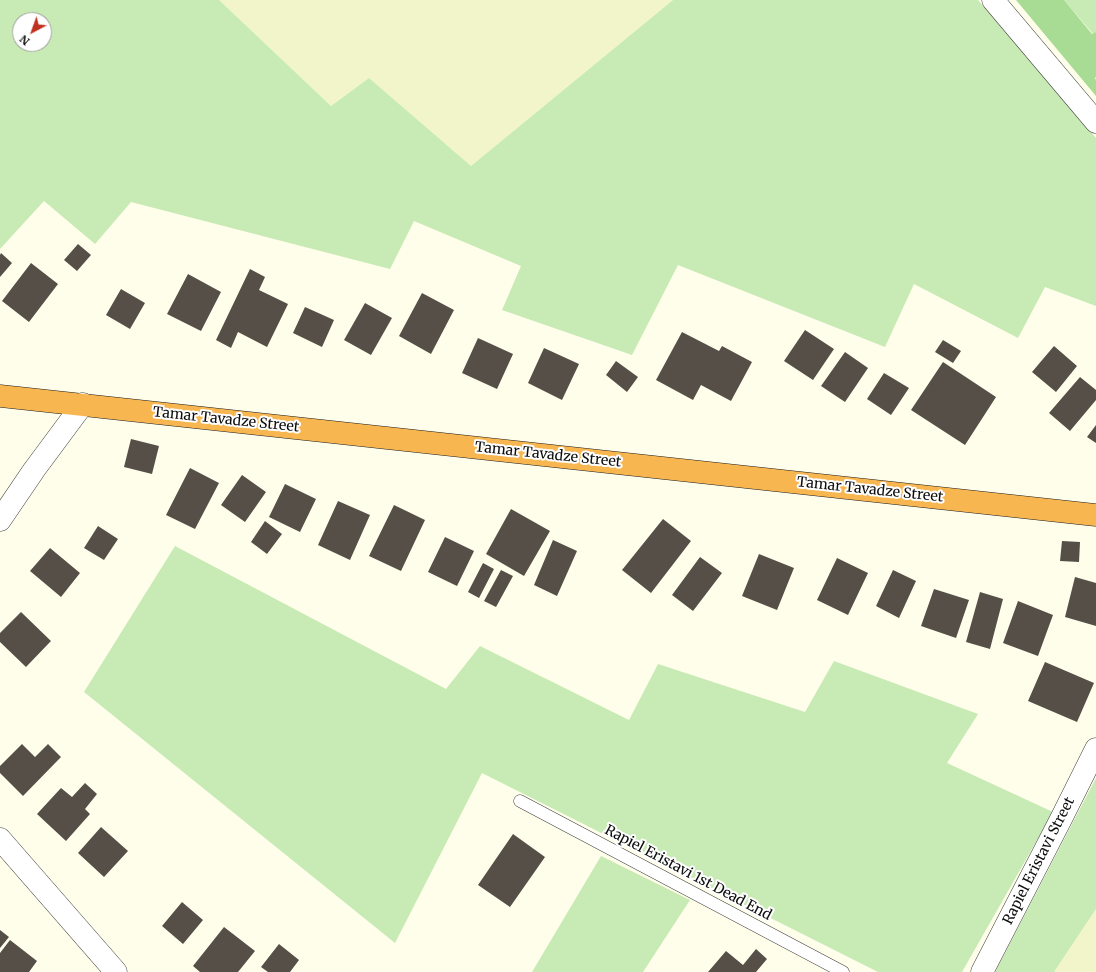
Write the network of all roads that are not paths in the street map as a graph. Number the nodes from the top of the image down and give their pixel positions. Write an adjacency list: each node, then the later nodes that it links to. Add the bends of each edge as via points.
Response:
1 (993, 0): 2 (street)
2 (1096, 122)
3 (0, 396): 4 (highway, Tamar Tavadze Street)
4 (84, 404): 5 (highway, Tamar Tavadze Street); 6 (street)
5 (1096, 515)
6 (0, 520)
7 (1096, 748): 12 (street, Rapiel Eristavi Street)
8 (520, 801): 11 (lane, Rapiel Eristavi 1st Dead End)
9 (0, 838): 10 (street)
10 (116, 972)
11 (843, 972)
12 (982, 972)

